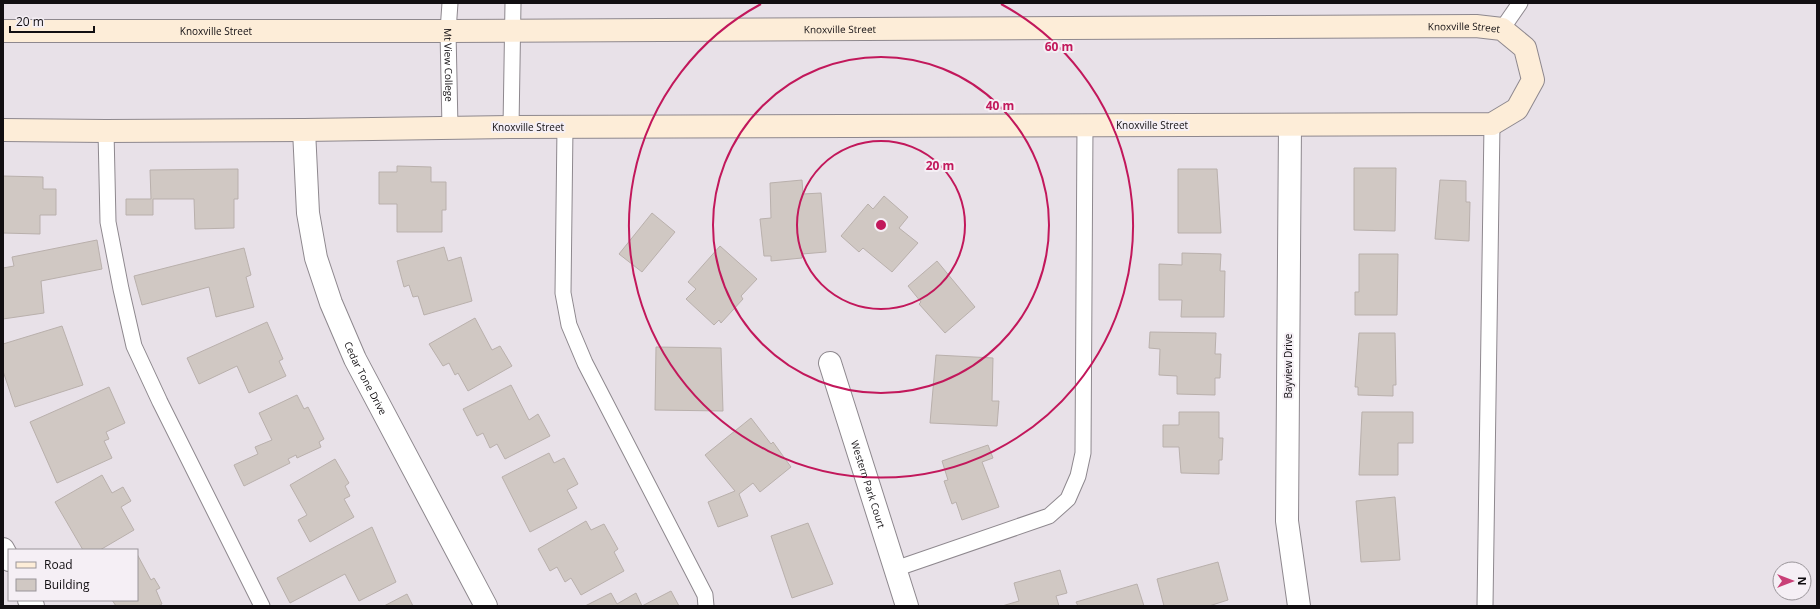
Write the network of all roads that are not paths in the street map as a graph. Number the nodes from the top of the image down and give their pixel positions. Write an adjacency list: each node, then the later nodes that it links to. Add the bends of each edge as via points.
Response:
1 (450, 3): 7 (lane, Mt View College)
2 (513, 3): 4 (lane)
3 (1520, 3): 5 (lane)
4 (512, 29): 5 (street, Knoxville Street, via 1476,26); 7 (street, Knoxville Street); 11 (lane)
5 (1502, 29): 8 (street, Knoxville Street, via 1525,48 1533,80 1517,109)
6 (3, 31): 7 (street, Knoxville Street)
7 (448, 31): 13 (lane, Mt View College)
8 (1492, 124): 9 (street, Knoxville Street); 26 (lane)
9 (1290, 125): 10 (street, Knoxville Street); 25 (street, Bayview Drive, via 1287,521)
10 (1085, 126): 12 (street, Knoxville Street); 20 (lane, via 1083,453 1078,476 1068,499 1049,516)
11 (511, 127): 12 (street, Knoxville Street); 13 (street, Knoxville Street)
12 (565, 127): 23 (lane, via 564,293 569,325 585,362 705,595)
13 (450, 128): 15 (street, Knoxville Street)
14 (3, 130): 16 (street, Knoxville Street)
15 (304, 130): 16 (street, Knoxville Street); 22 (street, Cedar Tone Drive, via 308,214 316,258 331,303 355,359)
16 (106, 131): 21 (lane, via 108,222 134,346)
17 (830, 362): 20 (street, Western Park Court)
18 (3, 549): 19 (street)
19 (8, 558)
20 (895, 569): 24 (street, Western Park Court)
21 (262, 606)
22 (486, 606)
23 (706, 606)
24 (907, 606)
25 (1299, 606)
26 (1485, 606)

